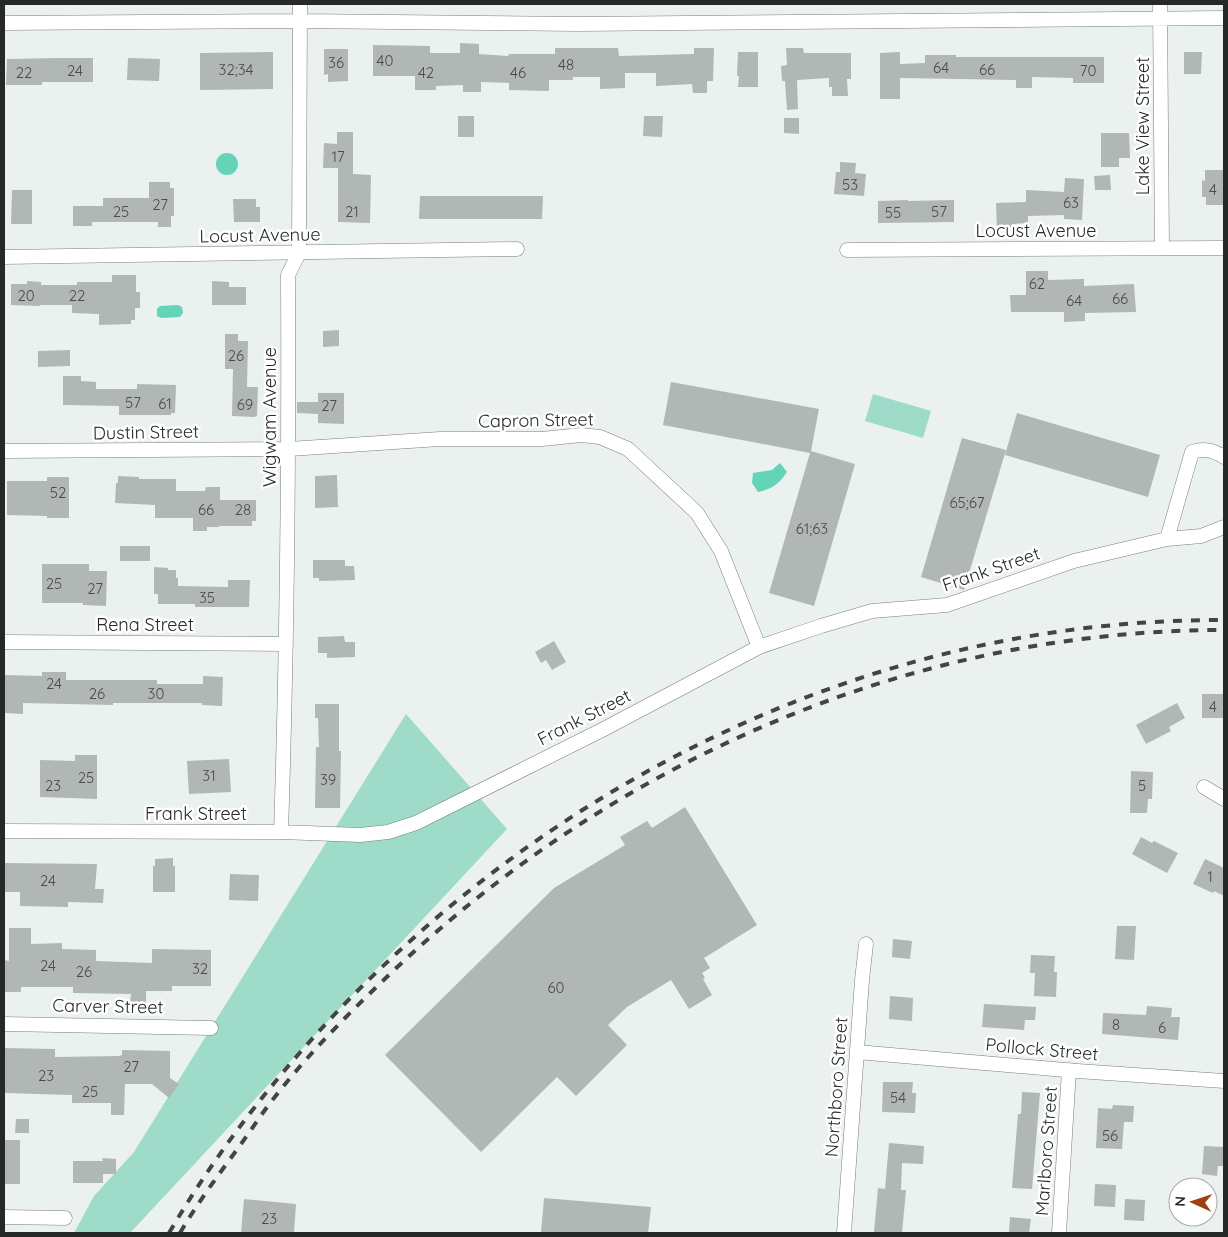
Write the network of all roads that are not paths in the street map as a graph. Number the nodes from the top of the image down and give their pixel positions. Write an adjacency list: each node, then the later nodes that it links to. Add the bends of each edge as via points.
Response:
1 (300, 4): 5 (street, Wigwam Avenue)
2 (1160, 4): 4 (street, Lake View Street)
3 (1224, 18): 4 (street)
4 (1160, 19): 5 (street, via 579,24); 7 (street, Lake View Street)
5 (300, 21): 6 (street); 11 (street, Wigwam Avenue)
6 (4, 23)
7 (1162, 248): 8 (street, Locust Avenue); 10 (street, Locust Avenue)
8 (1224, 248)
9 (517, 249): 11 (street, Locust Avenue)
10 (847, 250)
11 (299, 253): 12 (street, Locust Avenue); 13 (street, Wigwam Avenue, via 288,275)
12 (4, 257)
13 (289, 449): 14 (street, Dustin Street); 19 (street, Wigwam Avenue); 20 (street, Capron Street, via 424,440 542,439 581,435 610,440 628,449 706,525 722,551)
14 (4, 451)
15 (1224, 457): 17 (street, via 1215,451 1201,449 1192,452)
16 (1224, 527): 17 (street, Frank Street, via 1201,536)
17 (1167, 539): 20 (street, Frank Street, via 1074,560 947,605 872,611)
18 (4, 642): 19 (street, Rena Street)
19 (286, 644): 24 (street, Wigwam Avenue)
20 (759, 647): 24 (street, Frank Street, via 416,823 368,835)
21 (1204, 787): 22 (street)
22 (1224, 799)
23 (4, 831): 24 (street, Frank Street)
24 (281, 832)
25 (866, 944): 28 (street, Northboro Street)
26 (4, 1024): 27 (street, Carver Street)
27 (211, 1028)
28 (857, 1052): 29 (street, Pollock Street); 33 (street, Northboro Street)
29 (1069, 1070): 30 (street, Pollock Street); 34 (street, Marlboro Street)
30 (1224, 1081)
31 (4, 1217): 32 (street)
32 (65, 1218)
33 (844, 1233)
34 (1059, 1233)

